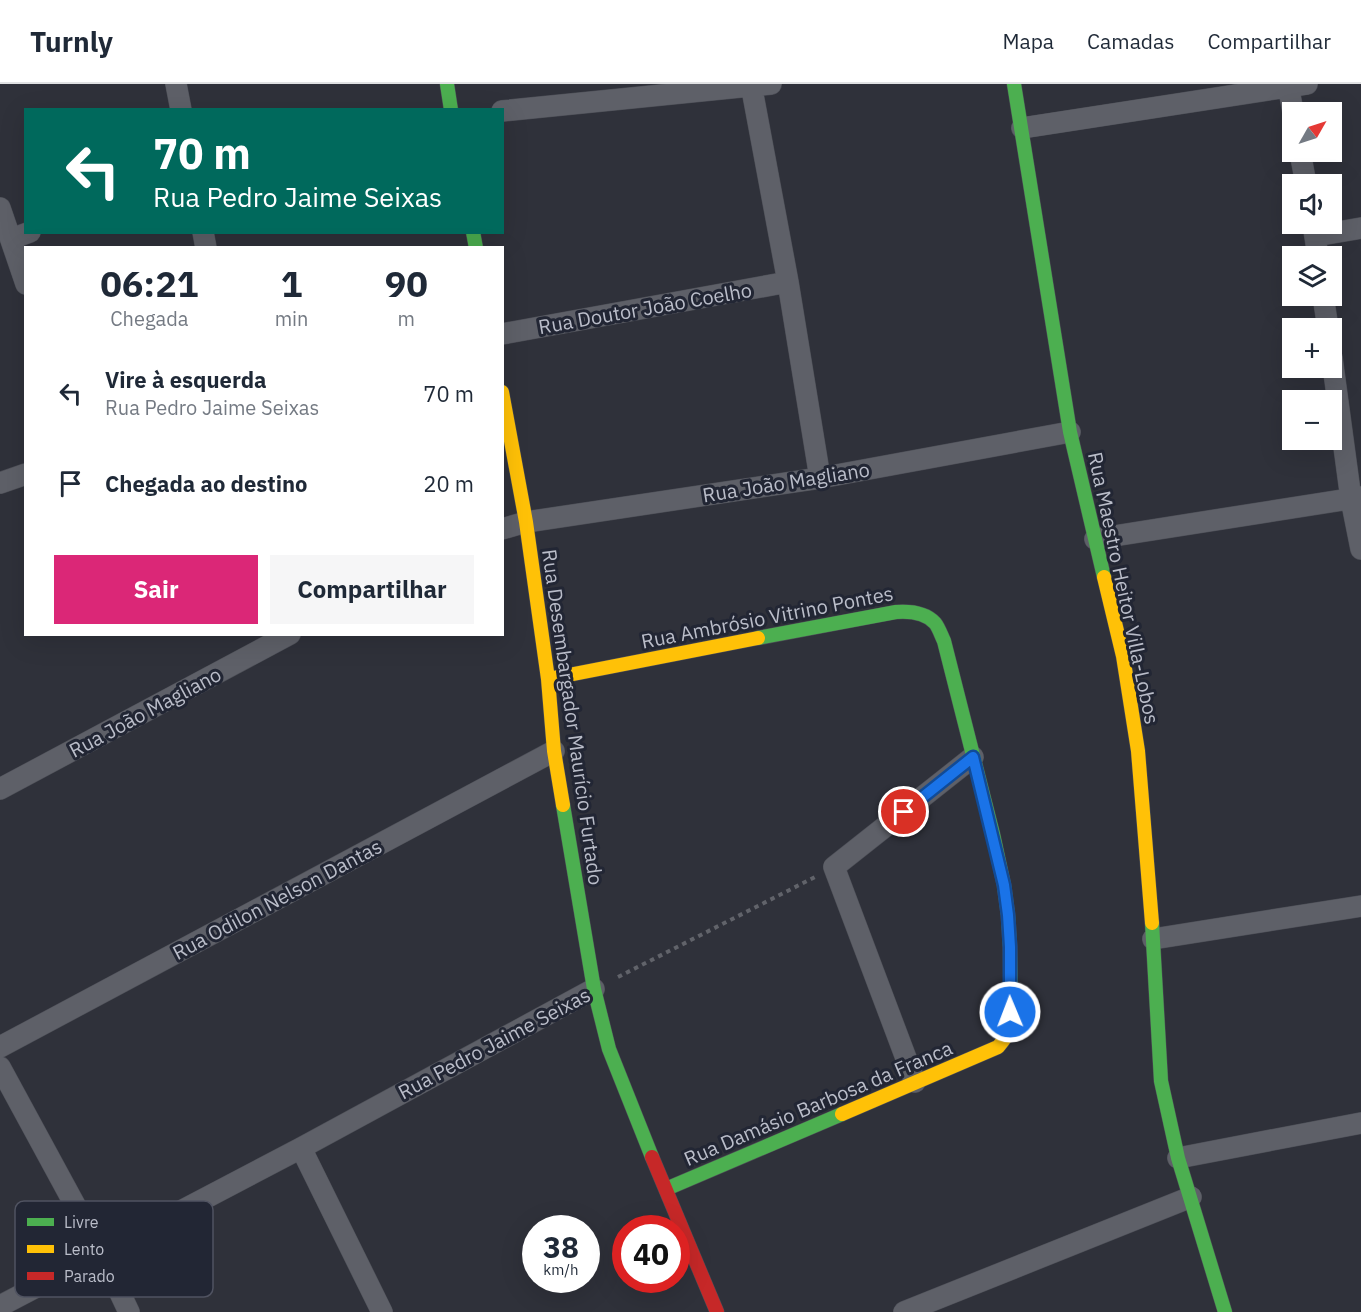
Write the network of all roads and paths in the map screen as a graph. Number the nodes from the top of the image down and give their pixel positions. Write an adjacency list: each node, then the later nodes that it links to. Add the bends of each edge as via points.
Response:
1 (176, 84): 7 (street)
2 (447, 84): 8 (street)
3 (1014, 84): 10 (street, Rua Maestro Heitor Villa-Lobos)
4 (758, 85): 9 (street); 16 (street)
5 (1295, 85): 6 (street); 10 (street)
6 (1294, 102)
7 (181, 108)
8 (451, 108)
9 (504, 111)
10 (1022, 128): 20 (street, Rua Maestro Heitor Villa-Lobos)
11 (0, 208): 13 (street)
12 (1361, 228): 14 (street)
13 (20, 236): 15 (street)
14 (1315, 239)
15 (24, 268)
16 (788, 282): 17 (street, Rua Doutor João Coelho); 22 (street)
17 (504, 334)
18 (1335, 378): 24 (street)
19 (504, 403): 25 (street, Rua Desembargador Maurício Furtado)
20 (1070, 432): 22 (street, Rua João Magliano); 27 (street, Rua Maestro Heitor Villa-Lobos)
21 (24, 475): 23 (street)
22 (820, 478): 25 (street, Rua João Magliano)
23 (0, 483)
24 (1356, 498): 27 (street); 28 (street)
25 (526, 522): 26 (street, Rua João Magliano); 30 (street, Rua Desembargador Maurício Furtado)
26 (504, 528)
27 (1095, 539): 36 (street, Rua Maestro Heitor Villa-Lobos, via 1123,656 1138,751)
28 (1361, 549)
29 (279, 637): 33 (street, Rua João Magliano)
30 (548, 679): 31 (street, Rua Desembargador Maurício Furtado); 32 (street, Rua Ambrósio Vitrino Pontes, via 906,611 934,621 944,641)
31 (554, 751): 37 (street, Rua Desembargador Maurício Furtado); 38 (street, Rua Odilon Nelson Dantas)
32 (973, 757): 34 (street); 39 (street, Rua Ambrósio Vitrino Pontes, via 1004,885 1010,947 1011,1028 998,1047)
33 (0, 789)
34 (834, 867): 37 (path, Rua Pedro Jaime Seixas); 41 (street)
35 (1361, 906): 36 (street)
36 (1153, 939): 44 (street, Rua Maestro Heitor Villa-Lobos, via 1161,1082)
37 (594, 989): 43 (street, Rua Pedro Jaime Seixas); 45 (street, Rua Desembargador Maurício Furtado, via 609,1049)
38 (0, 1047)
39 (986, 1054): 41 (street, Rua Damásio Barbosa da Franca)
40 (0, 1067): 47 (street)
41 (915, 1082): 45 (street, Rua Damásio Barbosa da Franca)
42 (1361, 1123): 44 (street)
43 (301, 1148): 48 (street, Rua Pedro Jaime Seixas); 53 (street)
44 (1178, 1158): 46 (street, Rua Maestro Heitor Villa-Lobos)
45 (666, 1189): 54 (street, Rua Desembargador Maurício Furtado)
46 (1191, 1197): 55 (street); 56 (street, Rua Maestro Heitor Villa-Lobos)
47 (73, 1201)
48 (200, 1201)
49 (17, 1297): 51 (street, Rua Pedro Jaime Seixas)
50 (122, 1297): 52 (street)
51 (0, 1306)
52 (129, 1312)
53 (382, 1312)
54 (717, 1312)
55 (904, 1312)
56 (1225, 1312)

